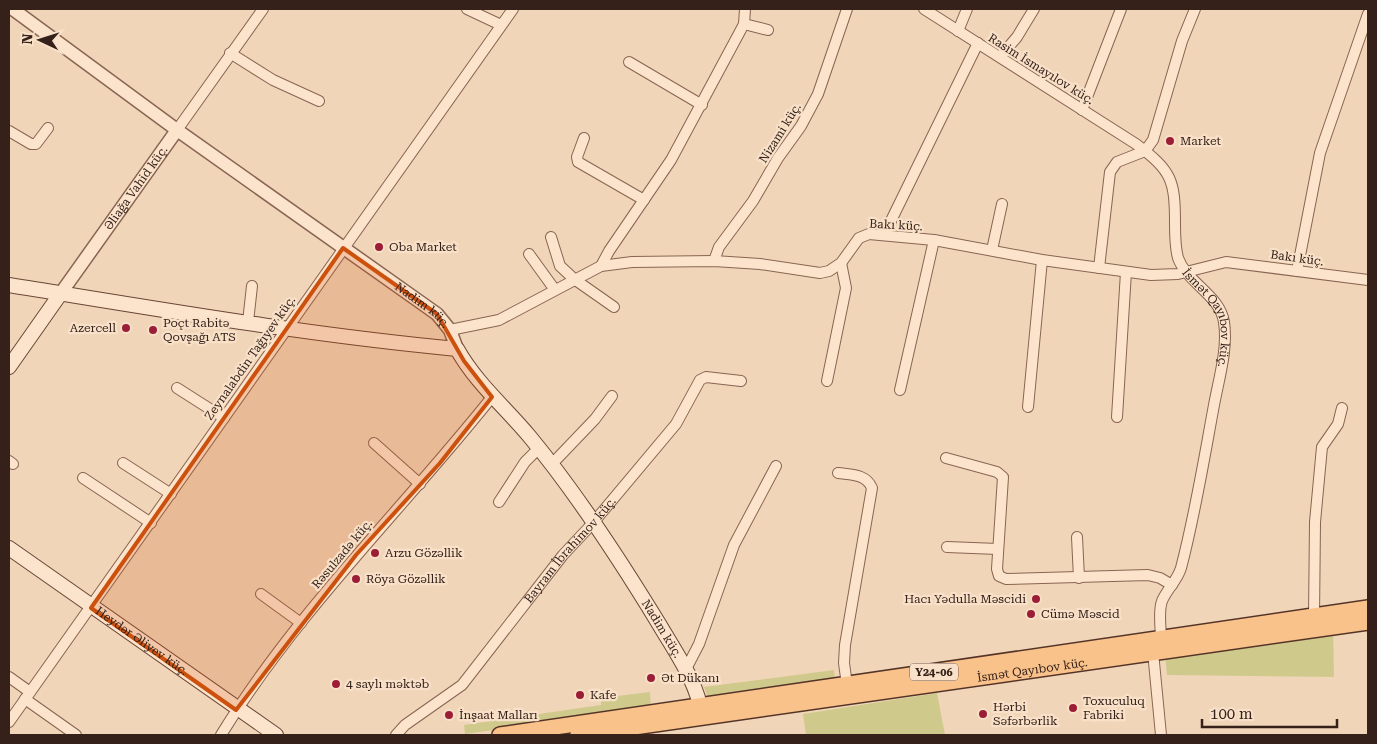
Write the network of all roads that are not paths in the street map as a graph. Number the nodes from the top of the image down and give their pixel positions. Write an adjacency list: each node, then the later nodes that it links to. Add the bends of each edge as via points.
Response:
1 (264, 9): 18 (street, Əliağa Vahid küç.)
2 (467, 9): 14 (street)
3 (513, 9): 14 (street, Zeynalabdin Tağıyev küç.)
4 (745, 9): 13 (street)
5 (847, 9): 38 (street, Nizami küç., via 818,94 753,201 719,247)
6 (924, 9): 16 (street, Rasim İsmayılov küç.)
7 (967, 9): 16 (street)
8 (1034, 9): 19 (street)
9 (1121, 9): 23 (street)
10 (1195, 9): 28 (street)
11 (12, 12): 25 (street, Nadim küç.)
12 (1368, 14): 42 (street, via 1320,153)
13 (744, 24): 15 (street); 22 (street)
14 (501, 25): 34 (street, Zeynalabdin Tağıyev küç.)
15 (768, 30)
16 (958, 31): 17 (street, Rasim İsmayılov küç.)
17 (978, 44): 19 (street, Rasim İsmayılov küç.); 31 (street)
18 (230, 53): 21 (street, via 273,80); 25 (street, Əliağa Vahid küç.)
19 (1000, 57): 23 (street, Rasim İsmayılov küç.)
20 (629, 62): 22 (street)
21 (319, 101)
22 (702, 105): 29 (street)
23 (1082, 110): 28 (street, Rasim İsmayılov küç.)
24 (48, 128): 26 (street, via 36,144 30,144)
25 (177, 130): 34 (street, Nadim küç.); 50 (street, Əliağa Vahid küç.)
26 (9, 131)
27 (584, 138): 29 (street, via 578,162)
28 (1146, 151): 41 (street, via 1118,162 1110,172); 44 (street, İsmət Qayıbov küç., via 1173,183 1175,240 1178,258)
29 (644, 200): 40 (street)
30 (1002, 204): 35 (street)
31 (884, 235): 33 (street, Bakı küç.); 39 (street, Bakı küç., via 869,234 859,238)
32 (551, 237): 45 (street, via 560,266)
33 (934, 240): 35 (street, Bakı küç.); 60 (street)
34 (344, 248): 53 (street, Zeynalabdin Tağıyev küç.); 54 (street, Nadim küç., via 437,314)
35 (992, 250): 37 (street, Bakı küç.)
36 (529, 254): 49 (street)
37 (1042, 260): 41 (street, Bakı küç.); 63 (street)
38 (714, 261): 39 (street, Bakı küç., via 820,273 830,271); 40 (street, Bakı küç., via 632,262)
39 (840, 263): 58 (street, via 846,288)
40 (601, 266): 45 (street, Bakı küç.)
41 (1099, 268): 43 (street, Bakı küç.)
42 (1297, 271): 44 (street, Bakı küç., via 1226,262); 46 (street, Bakı küç.)
43 (1126, 272): 44 (street, Bakı küç.); 65 (street)
44 (1186, 273): 85 (street, İsmət Qayıbov küç., via 1216,304 1224,320 1225,334 1198,494 1180,570)
45 (574, 279): 49 (street, Bakı küç.); 51 (street)
46 (1368, 280)
47 (9, 285): 50 (main road)
48 (252, 286): 52 (street)
49 (555, 290): 54 (street, Bakı küç., via 499,320)
50 (61, 293): 52 (main road); 56 (main road, Əliağa Vahid küç.)
51 (614, 307)
52 (248, 322): 53 (main road)
53 (286, 328): 55 (main road); 66 (street, Zeynalabdin Tağıyev küç.)
54 (450, 330): 55 (street, Nadim küç.)
55 (457, 349): 62 (main road, Nadim küç.)
56 (9, 367)
57 (741, 381): 79 (street, Bayram İbrahimov küç., via 706,377 700,380 676,424)
58 (827, 381)
59 (178, 388): 66 (street)
60 (900, 390)
61 (612, 396): 71 (street)
62 (492, 397): 68 (main road, Nadim küç.); 75 (street, Rəsulzadə küç.)
63 (1028, 407)
64 (1342, 408): 89 (street, via 1338,424 1322,447 1315,522)
65 (1117, 417)
66 (224, 418): 76 (street, Zeynalabdin Tağıyev küç.)
67 (374, 442): 75 (street)
68 (539, 448): 71 (main road, Nadim küç.); 77 (street, via 525,462)
69 (946, 458): 83 (street, via 997,472 1003,477)
70 (123, 462): 76 (street)
71 (551, 465): 79 (main road, Nadim küç.)
72 (776, 466): 93 (street, via 734,545 699,644)
73 (838, 473): 95 (street, via 863,477 872,488 845,646)
74 (83, 478): 78 (street)
75 (420, 484): 91 (street, Rəsulzadə küç., via 356,555)
76 (171, 494): 78 (street, Zeynalabdin Tağıyev küç.)
77 (499, 502)
78 (151, 523): 87 (street, Zeynalabdin Tağıyev küç.)
79 (593, 523): 93 (main road, Nadim küç., via 634,583); 103 (street, Bayram İbrahimov küç., via 563,555 462,684)
80 (1077, 537): 84 (street)
81 (947, 547): 83 (street)
82 (9, 548): 87 (main road, Heydər Əliyev küç.)
83 (998, 549): 84 (street, via 997,569 999,576 1006,579)
84 (1079, 578): 85 (street, via 1148,575)
85 (1172, 585): 92 (street, İsmət Qayıbov küç., via 1161,608)
86 (261, 594): 91 (street)
87 (91, 608): 96 (street, Zeynalabdin Tağıyev küç.); 97 (main road, Heydər Əliyev küç.)
88 (1368, 608): 89 (main road, İsmət Qayıbov küç. / Y24-06)
89 (1314, 616): 92 (main road, İsmət Qayıbov küç. / Y24-06)
90 (1368, 622): 92 (main road, İsmət Qayıbov küç. / Y24-06)
91 (302, 623): 97 (street, Rəsulzadə küç.)
92 (1157, 646): 95 (main road, İsmət Qayıbov küç. / Y24-06); 98 (main road, İsmət Qayıbov küç. / Y24-06); 106 (street)
93 (685, 671): 98 (main road, Nadim küç.)
94 (9, 678): 96 (street)
95 (847, 684): 98 (main road, İsmət Qayıbov küç. / Y24-06)
96 (28, 696): 99 (street, Zeynalabdin Tağıyev küç.); 100 (street)
97 (236, 710): 101 (street, Rəsulzadə küç.); 102 (main road, Heydər Əliyev küç.)
98 (702, 711): 104 (main road, İsmət Qayıbov küç. / Y24-06); 105 (main road, İsmət Qayıbov küç. / Y24-06)
99 (9, 722)
100 (76, 735)
101 (221, 735)
102 (276, 735)
103 (396, 735)
104 (500, 735)
105 (578, 735)
106 (1161, 735)

